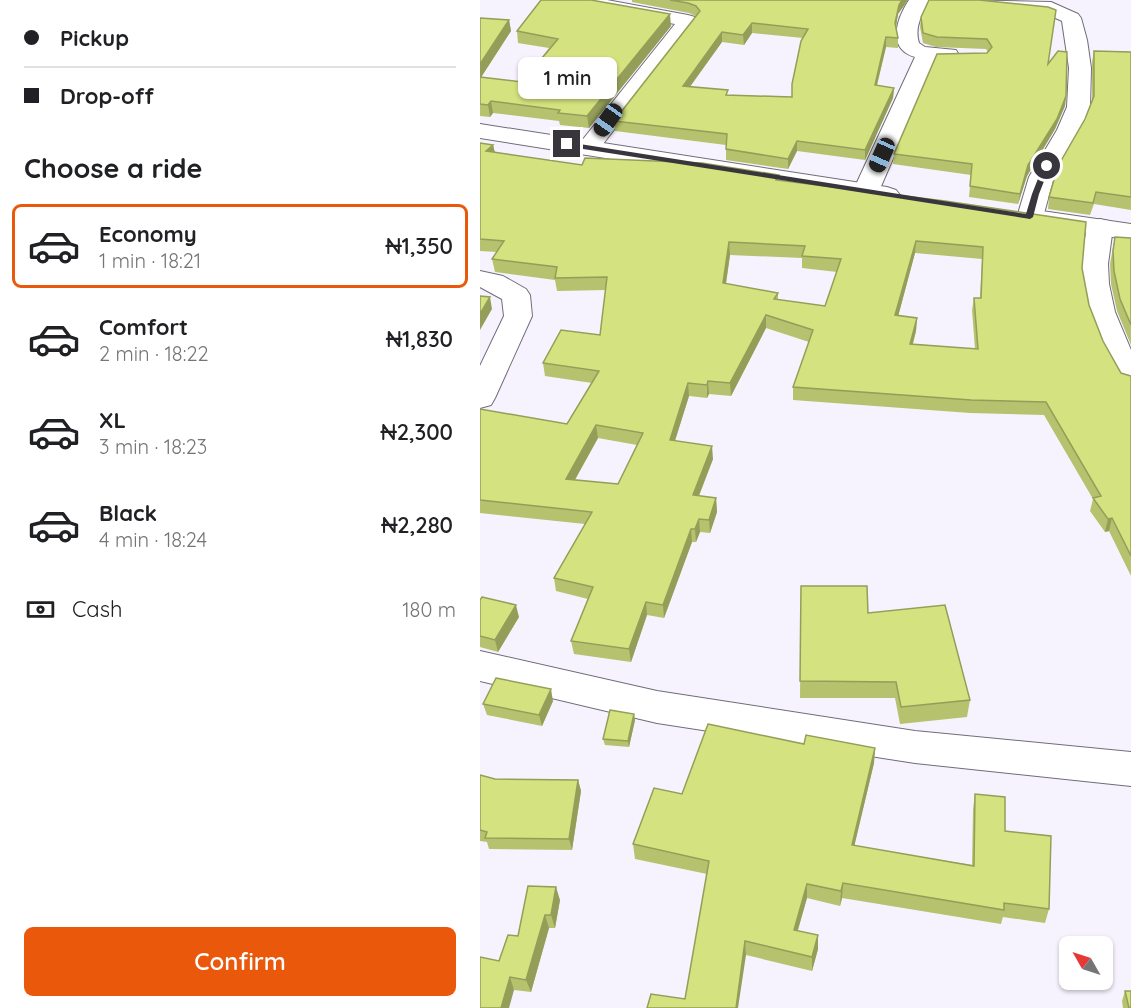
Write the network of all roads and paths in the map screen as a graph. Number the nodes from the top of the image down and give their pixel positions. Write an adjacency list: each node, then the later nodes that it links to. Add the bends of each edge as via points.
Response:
1 (567, 0): 4 (street)
2 (921, 0): 5 (street, via 914,5 907,22 908,44)
3 (964, 0): 11 (street, via 1051,8 1071,18 1081,62 1077,114 1035,194 1018,215)
4 (630, 4): 8 (street, via 688,21)
5 (927, 54): 6 (street); 9 (street)
6 (968, 56)
7 (480, 131): 8 (street)
8 (588, 148): 9 (street)
9 (866, 191): 10 (street)
10 (912, 199)
11 (1100, 227): 12 (street); 14 (street, via 1094,267 1098,305 1110,340)
12 (1131, 232)
13 (480, 279): 15 (street, via 516,295 518,316)
14 (1131, 378)
15 (480, 399)
16 (480, 666): 17 (street, via 657,707 915,747)
17 (1131, 769)

